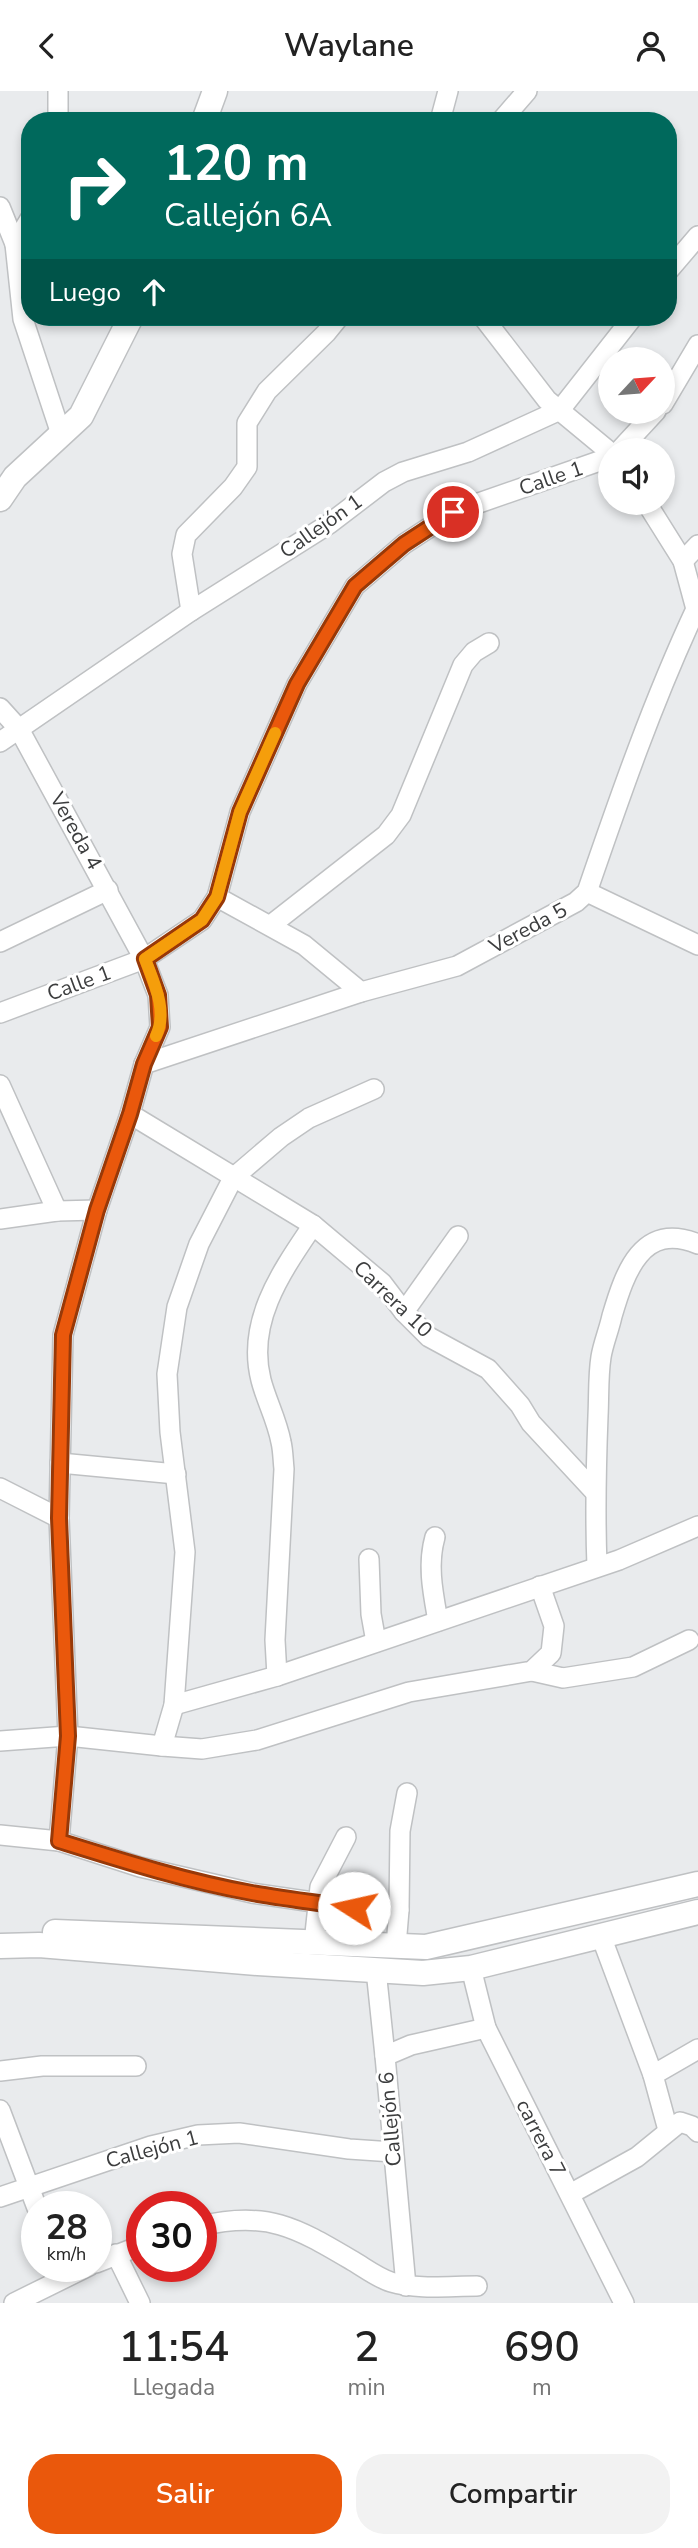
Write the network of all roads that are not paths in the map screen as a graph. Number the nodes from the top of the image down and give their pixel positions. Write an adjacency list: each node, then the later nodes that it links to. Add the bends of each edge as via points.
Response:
1 (58, 91): 5 (street)
2 (215, 91): 6 (main road)
3 (448, 91): 7 (street)
4 (527, 91): 8 (street)
5 (58, 112)
6 (207, 112)
7 (442, 112)
8 (509, 112)
9 (0, 207): 12 (street)
10 (21, 234): 12 (street)
11 (698, 236): 13 (street)
12 (15, 244): 14 (street)
13 (677, 260)
14 (21, 300)
15 (25, 326): 24 (street)
16 (126, 326): 24 (main road, via 81,416)
17 (332, 326): 33 (street, via 267,391 247,423 247,467 186,535 182,554)
18 (490, 326): 22 (street)
19 (625, 326): 22 (street, Callejón 1)
20 (698, 345): 21 (street)
21 (676, 382)
22 (553, 405): 26 (street); 33 (street, Callejón 1, via 468,452 383,482 329,524)
23 (644, 424): 25 (street)
24 (61, 434): 28 (main road, via 15,477)
25 (631, 438)
26 (598, 444)
27 (598, 460): 40 (street, Calle 1, via 453,512 404,544 355,586 281,719 240,812)
28 (0, 499)
29 (654, 515): 31 (street, Vereda 5)
30 (698, 545): 31 (street)
31 (683, 561): 32 (street, Vereda 5)
32 (697, 609): 39 (street, Vereda 5, via 643,735)
33 (191, 611): 36 (street, Callejón 1)
34 (489, 643): 41 (street, via 463,665 401,815 386,835)
35 (0, 708): 36 (street, Vereda 4)
36 (19, 729): 37 (street, Callejón 1); 38 (street, Vereda 4)
37 (0, 743)
38 (108, 890): 42 (street); 44 (street, Vereda 4)
39 (587, 892): 43 (street); 45 (street, Vereda 5, via 457,966)
40 (217, 897): 41 (street); 44 (street, Calle 1, via 202,920)
41 (271, 925): 45 (street, via 304,945)
42 (0, 942)
43 (698, 945)
44 (145, 959): 46 (street, Calle 1); 47 (street, Vereda 4, via 158,995 160,1027)
45 (361, 992): 47 (street, Vereda 5)
46 (0, 1013)
47 (144, 1064): 50 (street, Vereda 4)
48 (0, 1085): 53 (street)
49 (374, 1089): 51 (street, via 309,1118)
50 (130, 1114): 51 (street, Carrera 10); 52 (street, Vereda 4)
51 (233, 1178): 55 (street, Carrera 10); 60 (street, via 199,1244 177,1307 167,1374)
52 (97, 1210): 53 (street); 59 (street, Vereda 4, via 63,1335)
53 (57, 1211): 54 (street)
54 (0, 1219)
55 (313, 1225): 58 (street, Carrera 10, via 382,1283); 73 (street, via 266,1303 257,1339 260,1377 281,1441 284,1469)
56 (458, 1235): 58 (street)
57 (698, 1244): 62 (street, via 675,1236 658,1239 636,1258 620,1290 601,1357)
58 (404, 1312): 62 (street, Carrera 10, via 429,1337 488,1369)
59 (60, 1463): 60 (street); 63 (street, Vereda 4)
60 (176, 1474): 74 (street, via 185,1552)
61 (0, 1488): 63 (street)
62 (594, 1491): 67 (street)
63 (59, 1518): 75 (street, Vereda 4)
64 (698, 1526): 67 (street)
65 (435, 1537): 69 (street, via 431,1568)
66 (369, 1559): 71 (street)
67 (597, 1566): 68 (street)
68 (540, 1586): 69 (street); 72 (street, via 554,1626 551,1653)
69 (438, 1621): 71 (street)
70 (689, 1640): 72 (street, via 633,1667 564,1678)
71 (376, 1642): 73 (street)
72 (533, 1671): 77 (street, via 409,1692 257,1740 202,1749)
73 (276, 1676): 74 (street)
74 (174, 1705): 77 (street)
75 (68, 1736): 76 (street); 77 (street); 81 (street, Vereda 4)
76 (0, 1741)
77 (162, 1746)
78 (407, 1793): 84 (street, via 400,1831)
79 (0, 1835): 81 (street)
80 (346, 1837): 83 (street, via 325,1875)
81 (59, 1841): 83 (street, via 186,1878)
82 (698, 1884): 90 (main road, via 426,1947)
83 (317, 1902): 84 (street); 88 (street)
84 (399, 1910): 90 (street)
85 (698, 1912): 87 (main road)
86 (0, 1933): 88 (main road, via 78,1931)
87 (601, 1936): 91 (main road); 98 (street)
88 (314, 1943): 90 (main road)
89 (0, 1946): 92 (main road)
90 (396, 1946)
91 (471, 1968): 92 (main road, via 423,1973); 93 (street, carrera 7)
92 (376, 1970): 95 (street)
93 (486, 2028): 95 (street, Callejón 6, via 411,2045); 105 (street, carrera 7)
94 (698, 2049): 98 (street)
95 (385, 2056): 102 (street, Callejón 6)
96 (136, 2066): 97 (street)
97 (0, 2071)
98 (653, 2075): 100 (street)
99 (0, 2110): 103 (street)
100 (668, 2130): 101 (street, via 680,2122); 105 (street, via 637,2157)
101 (698, 2132)
102 (393, 2152): 103 (street, Callejón 1, via 239,2133 198,2135); 113 (street, Callejón 6)
103 (28, 2186): 104 (street); 106 (street, Callejón 1)
104 (30, 2191)
105 (569, 2194): 116 (street, carrera 7)
106 (0, 2197)
107 (217, 2222): 113 (street, via 257,2219 281,2225 387,2281)
108 (126, 2251): 109 (street)
109 (116, 2254): 110 (street); 115 (street)
110 (112, 2256)
111 (46, 2282): 114 (street)
112 (477, 2285): 113 (street)
113 (406, 2286)
114 (15, 2303)
115 (140, 2303)
116 (624, 2303)

